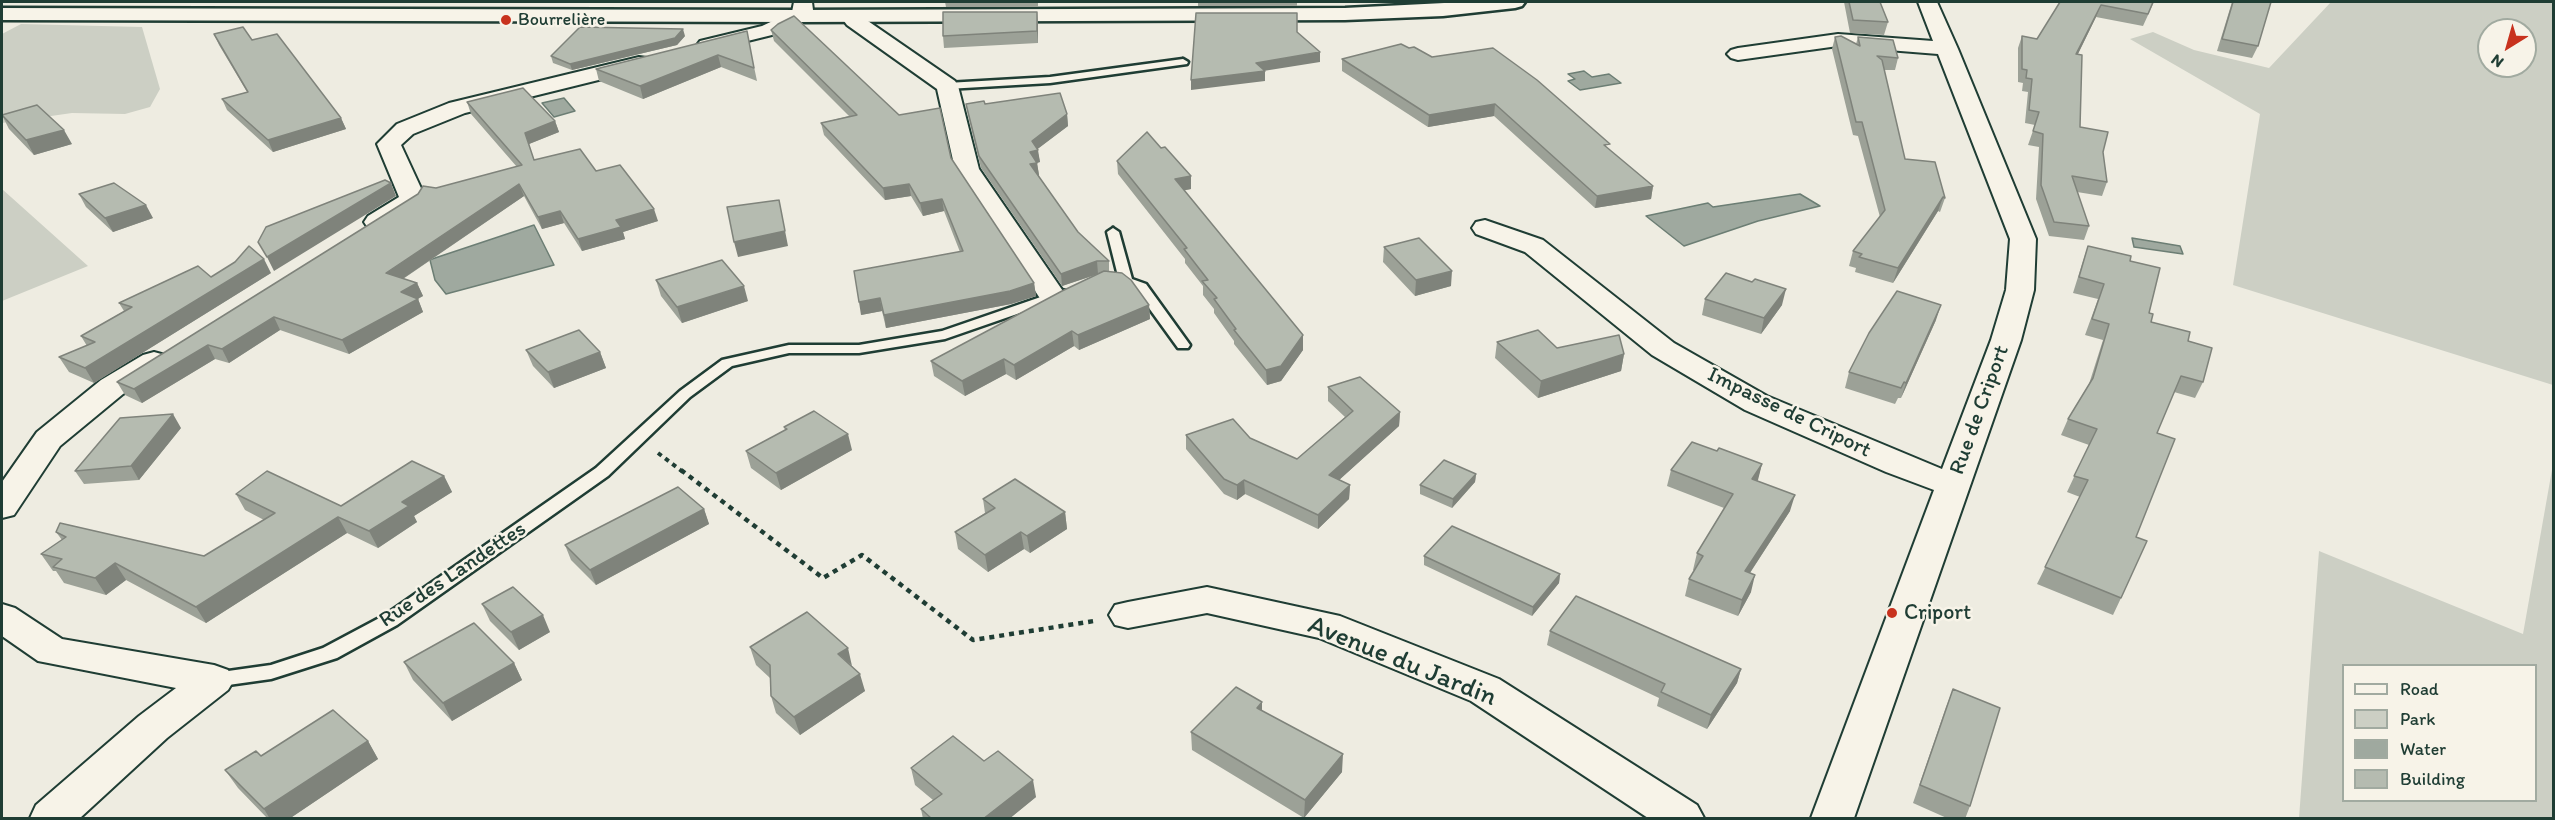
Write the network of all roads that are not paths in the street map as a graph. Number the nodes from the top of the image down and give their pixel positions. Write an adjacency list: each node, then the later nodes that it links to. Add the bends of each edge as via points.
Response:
1 (1515, 2): 5 (main road, via 1345,14)
2 (1927, 2): 6 (street, Rue de Criport)
3 (801, 9): 4 (main road); 5 (main road); 12 (street, via 769,30 457,108 405,129 389,144 413,200)
4 (2, 14)
5 (856, 16): 9 (street, via 854,21)
6 (1948, 50): 7 (street, via 1838,40); 18 (street, Rue de Criport, via 2023,239 2020,290 2006,340)
7 (1738, 54)
8 (1183, 62): 9 (lane, via 1050,80)
9 (947, 86): 15 (street, via 967,169)
10 (1485, 228): 18 (street, Impasse de Criport, via 1534,246 1663,349 1756,403)
11 (1113, 232): 14 (lane)
12 (353, 237)
13 (1104, 279): 14 (lane)
14 (1126, 280): 16 (lane, via 1141,287)
15 (1063, 293): 22 (lane, Rue des Landettes, via 945,335 859,349 789,350 727,363 685,394 602,472 391,620 330,653 271,672)
16 (1183, 345)
17 (172, 350): 19 (street, via 112,387 48,439)
18 (1952, 485): 25 (street, Rue de Criport)
19 (2, 507)
20 (1128, 615): 24 (street, Avenue du Jardin, via 1207,600 1327,626 1485,690)
21 (2, 618): 22 (street, via 52,651)
22 (213, 680): 23 (street, via 153,727)
23 (51, 819)
24 (1682, 819)
25 (1832, 819)

